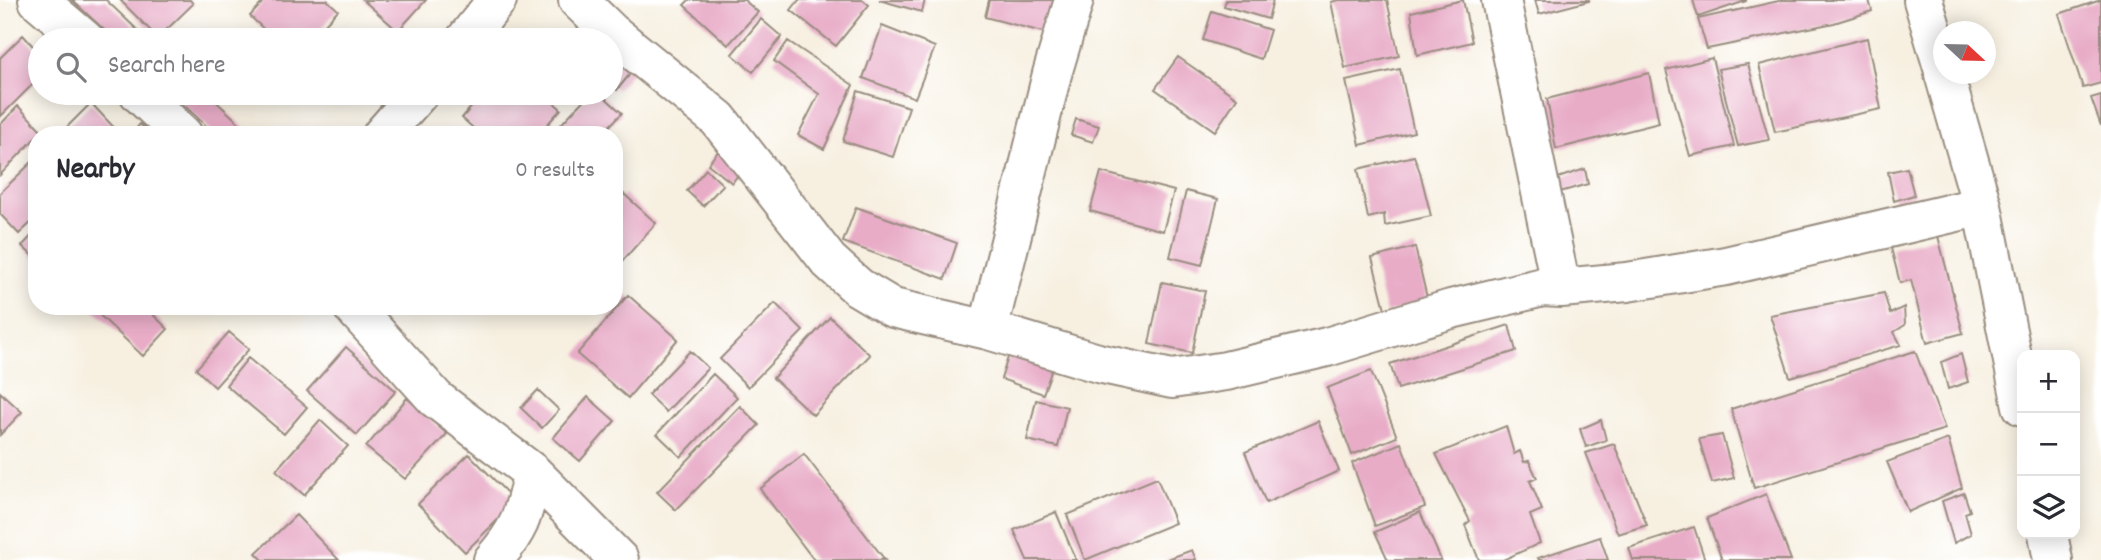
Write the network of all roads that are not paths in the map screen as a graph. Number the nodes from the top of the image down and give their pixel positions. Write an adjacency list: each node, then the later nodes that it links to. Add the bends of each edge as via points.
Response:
1 (37, 0): 7 (street)
2 (498, 0): 8 (street)
3 (578, 0): 9 (street)
4 (1074, 0): 20 (street)
5 (1501, 0): 18 (street)
6 (1923, 0): 10 (street)
7 (71, 28)
8 (475, 28)
9 (607, 28)
10 (1933, 34)
11 (623, 42): 20 (street, via 718,119 829,261 858,287 893,308)
12 (1947, 84): 17 (street)
13 (152, 105): 15 (street)
14 (408, 105): 16 (street)
15 (174, 126)
16 (390, 126)
17 (1982, 206): 18 (street, via 1726,266); 21 (street)
18 (1561, 288): 20 (street, via 1512,294 1327,347 1172,379 1098,363)
19 (360, 315): 22 (street, via 436,399)
20 (989, 330)
21 (2017, 381)
22 (533, 473): 24 (street, via 520,523); 25 (street)
23 (2049, 539): 26 (street)
24 (493, 560)
25 (619, 560)
26 (2053, 560)

